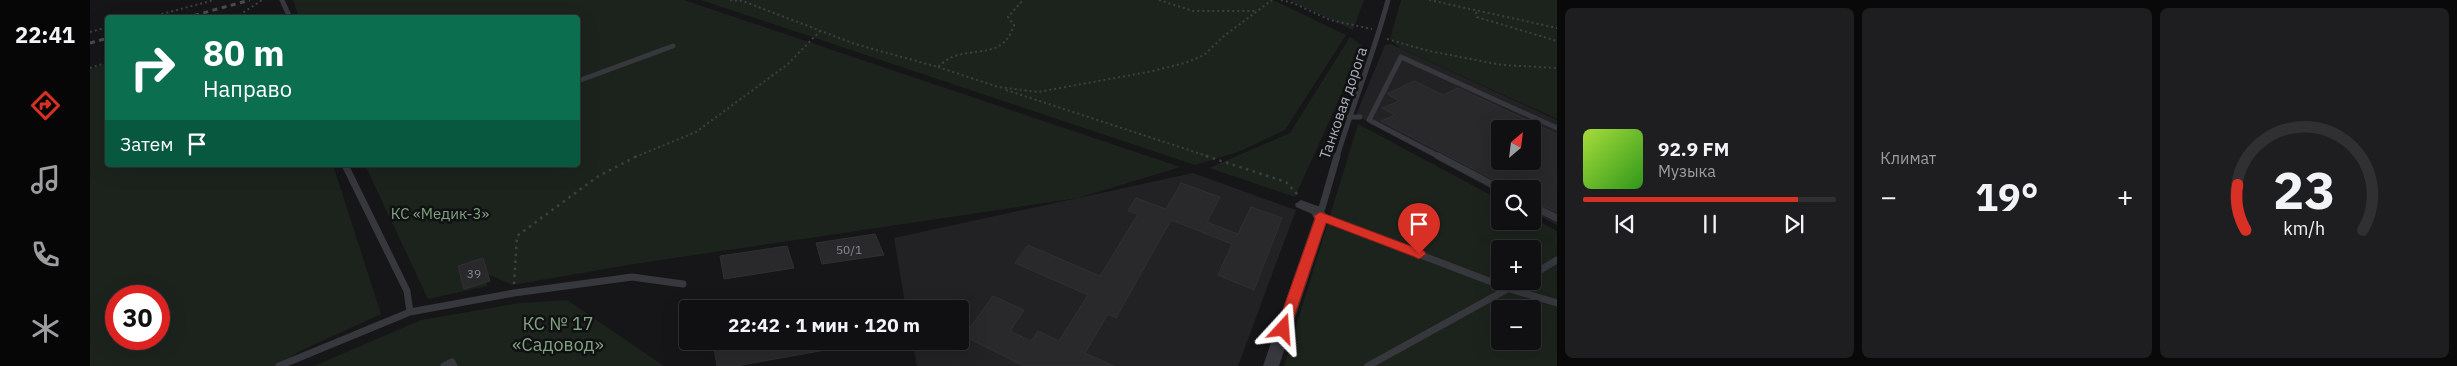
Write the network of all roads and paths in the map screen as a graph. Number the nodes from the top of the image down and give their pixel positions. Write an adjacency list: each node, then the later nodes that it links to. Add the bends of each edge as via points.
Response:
1 (214, 0): 14 (path)
2 (262, 0): 15 (path)
3 (282, 0): 16 (lane)
4 (730, 0): 11 (path)
5 (1023, 0): 25 (path, via 1008,17 1014,25 1006,44 953,56)
6 (1159, 0): 12 (path, via 1193,11)
7 (1272, 0): 12 (path)
8 (1282, 0): 21 (path, via 1330,20)
9 (1388, 0): 21 (lane, Танковая дорога)
10 (1429, 0): 13 (path)
11 (741, 1): 19 (path)
12 (1257, 11): 29 (path, via 1204,55 1185,63 1048,92)
13 (1476, 12): 18 (path); 22 (path, via 1477,17)
14 (158, 15)
15 (240, 15)
16 (289, 15)
17 (105, 28): 20 (path)
18 (1557, 28)
19 (820, 31): 25 (path, via 914,62); 45 (path, via 781,69 696,132 650,148 597,177 517,236)
20 (90, 32)
21 (1379, 32): 27 (path, via 1387,38 1429,51 1502,65); 30 (lane, Танковая дорога)
22 (1557, 41)
23 (673, 46): 28 (lane)
24 (105, 63): 26 (path)
25 (938, 66): 29 (path)
26 (90, 68)
27 (1557, 68)
28 (580, 80)
29 (998, 87): 37 (path, via 1286,182)
30 (1349, 117): 31 (lane); 37 (lane, Танковая дорога)
31 (1360, 117)
32 (1557, 128): 34 (lane, via 1401,57 1369,120)
33 (346, 167): 47 (lane, via 407,291)
34 (1491, 184)
35 (1302, 204): 37 (street)
36 (1541, 210): 38 (lane)
37 (1320, 212): 41 (lane); 51 (street, via 1321,219)
38 (1557, 218)
39 (1557, 260): 40 (lane)
40 (1541, 270)
41 (1491, 281)
42 (683, 284): 45 (lane, via 632,277)
43 (1508, 290): 52 (lane)
44 (1513, 290): 46 (lane)
45 (514, 293): 47 (lane)
46 (1557, 303)
47 (410, 312): 48 (lane)
48 (279, 366)
49 (444, 366): 50 (lane, via 452,362)
50 (454, 366)
51 (1271, 366)
52 (1368, 366)

